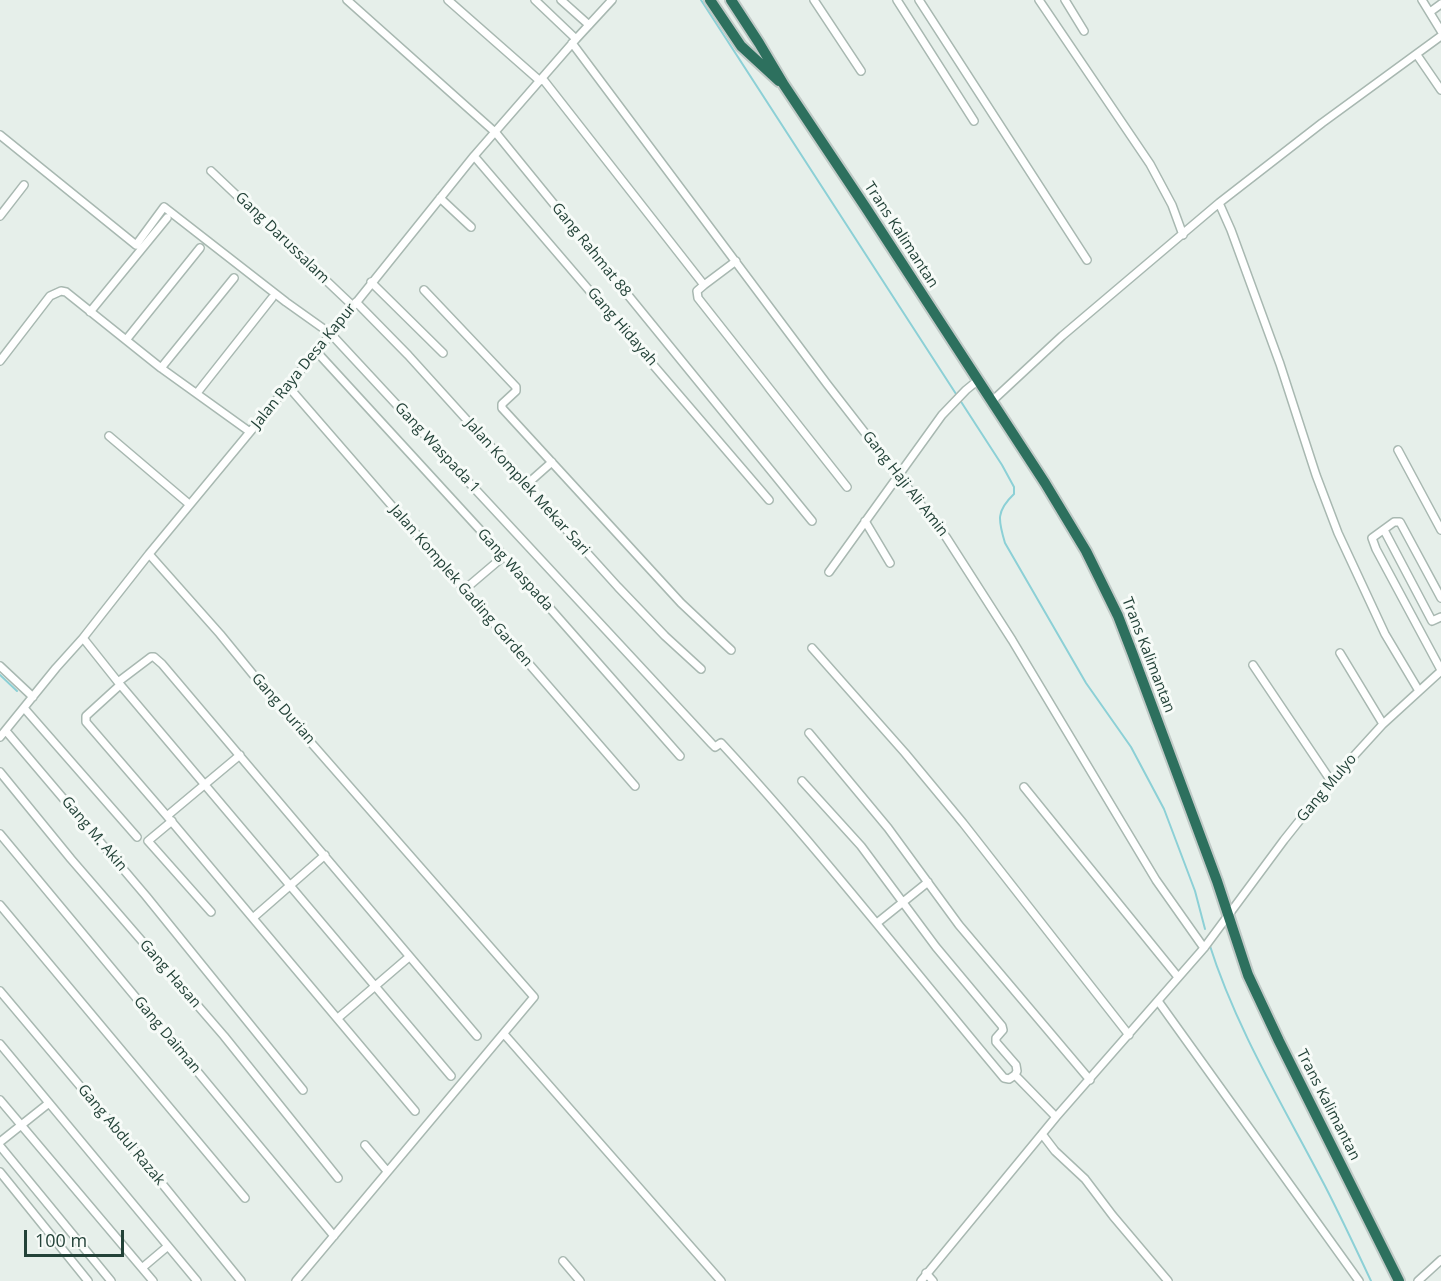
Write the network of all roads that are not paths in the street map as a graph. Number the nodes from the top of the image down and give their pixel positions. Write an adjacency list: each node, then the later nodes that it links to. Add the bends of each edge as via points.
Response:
1 (347, 0): 26 (street, Gang Rahmat 88)
2 (448, 0): 22 (street)
3 (535, 0): 19 (street, Gang Haji Ali Amin)
4 (561, 0): 16 (street)
5 (710, 0): 23 (highway, Trans Kalimantan, via 741,46)
6 (731, 0): 23 (highway, Trans Kalimantan)
7 (814, 0): 21 (street)
8 (897, 0): 25 (street)
9 (919, 0): 38 (street)
10 (1039, 0): 36 (street, via 1150,164)
11 (1065, 0): 17 (street)
12 (1422, 0): 15 (street)
13 (607, 2): 16 (street, Jalan Raya Desa Kapur)
14 (1441, 4): 15 (street)
15 (1430, 12): 18 (street)
16 (589, 25): 19 (street, Jalan Raya Desa Kapur)
17 (1084, 31)
18 (1441, 33): 20 (street)
19 (574, 41): 22 (street, Jalan Raya Desa Kapur); 39 (street, Gang Haji Ali Amin)
20 (1417, 55): 24 (street); 32 (street)
21 (861, 71)
22 (541, 80): 26 (street, Jalan Raya Desa Kapur); 42 (street)
23 (784, 85): 53 (highway, Trans Kalimantan)
24 (1441, 90)
25 (974, 121)
26 (496, 133): 28 (street, Jalan Raya Desa Kapur); 67 (street, Gang Rahmat 88)
27 (0, 135): 47 (street, Gang Waspada 1, via 136,245 164,207)
28 (474, 156): 31 (street, Jalan Raya Desa Kapur); 64 (street, Gang Hidayah)
29 (211, 171): 45 (street, Gang Darussalam)
30 (24, 185): 33 (street)
31 (440, 198): 35 (street); 41 (street, Jalan Raya Desa Kapur)
32 (1219, 203): 36 (street); 86 (street, via 1338,533 1384,634)
33 (0, 216)
34 (167, 218): 46 (street)
35 (471, 227)
36 (1183, 235): 56 (street, via 1062,336)
37 (200, 248): 48 (street)
38 (1087, 260)
39 (736, 261): 42 (street); 61 (street, Gang Haji Ali Amin)
40 (234, 278): 52 (street)
41 (371, 282): 45 (street, Jalan Raya Desa Kapur); 50 (street)
42 (704, 285): 63 (street, via 697,291 698,298)
43 (424, 290): 60 (street, via 516,387 502,408)
44 (272, 298): 55 (street)
45 (355, 304): 47 (street, Jalan Raya Desa Kapur); 62 (street, Jalan Komplek Mekar Sari, via 408,355)
46 (90, 312): 48 (street); 51 (street, via 66,292 55,292)
47 (331, 334): 49 (street, Jalan Raya Desa Kapur); 112 (street, Gang Waspada 1, via 712,744 715,747 721,743)
48 (126, 340): 52 (street)
49 (316, 351): 54 (street, Jalan Raya Desa Kapur); 71 (street, Gang Waspada)
50 (443, 353)
51 (0, 361)
52 (161, 368): 55 (street)
53 (978, 381): 56 (highway, Trans Kalimantan); 61 (street, via 942,415)
54 (287, 385): 57 (street, Jalan Raya Desa Kapur); 74 (street, Jalan Komplek Gading Garden)
55 (197, 393): 57 (street)
56 (991, 402): 111 (highway, Trans Kalimantan, via 1065,515 1113,605)
57 (250, 432): 65 (street, Jalan Raya Desa Kapur)
58 (109, 436): 65 (street)
59 (1398, 450): 69 (street)
60 (552, 462): 62 (street); 79 (street, via 681,603)
61 (899, 474): 66 (street); 113 (street, Gang Haji Ali Amin, via 963,561 1156,880)
62 (526, 485): 83 (street, Jalan Komplek Mekar Sari, via 618,587)
63 (848, 487)
64 (769, 500)
65 (189, 504): 70 (street, Jalan Raya Desa Kapur)
66 (865, 521): 72 (street); 73 (street)
67 (812, 522)
68 (1384, 530): 75 (street, via 1400,522); 76 (street, via 1432,621); 84 (street, via 1372,541)
69 (1441, 530)
70 (149, 554): 77 (street, Jalan Raya Desa Kapur); 120 (street, Gang Durian, via 534,997)
71 (504, 556): 74 (street); 94 (street, Gang Waspada)
72 (890, 563)
73 (829, 572)
74 (464, 590): 99 (street, Jalan Komplek Gading Garden)
75 (1441, 598)
76 (1441, 617)
77 (83, 638): 85 (street); 87 (street, Jalan Raya Desa Kapur)
78 (812, 648): 121 (street, via 956,814)
79 (731, 650)
80 (1340, 653): 89 (street)
81 (1253, 665): 97 (street)
82 (0, 666): 87 (street)
83 (701, 669)
84 (1441, 670): 86 (street, Gang Mulyo)
85 (119, 683): 93 (street, via 154,657); 98 (street); 101 (street, via 86,716 86,722)
86 (1419, 691): 89 (street, Gang Mulyo)
87 (33, 697): 88 (street, Jalan Raya Desa Kapur)
88 (24, 708): 90 (street, Jalan Raya Desa Kapur); 103 (street)
89 (1383, 724): 97 (street, Gang Mulyo)
90 (6, 731): 92 (street, Jalan Raya Desa Kapur); 127 (street, Gang M. Akin)
91 (809, 733): 105 (street)
92 (0, 737)
93 (240, 755): 98 (street); 104 (street)
94 (680, 756)
95 (0, 772): 138 (street, Gang Hasan, via 224,1036)
96 (802, 781): 107 (street, via 861,846)
97 (1331, 781): 111 (street, Gang Mulyo)
98 (204, 784): 101 (street); 106 (street)
99 (635, 786)
100 (1024, 787): 115 (street)
101 (170, 819): 109 (street, via 148,841); 110 (street)
102 (0, 834): 140 (street, Gang Daiman)
103 (136, 837)
104 (325, 855): 106 (street); 114 (street)
105 (928, 882): 107 (street); 126 (street, via 959,925)
106 (290, 887): 110 (street); 116 (street)
107 (903, 903): 112 (street); 124 (street, via 1002,1026 996,1042 1016,1065)
108 (0, 905): 139 (street)
109 (211, 912)
110 (254, 917): 119 (street)
111 (1228, 917): 113 (street, Gang Mulyo); 158 (highway, Trans Kalimantan, via 1262,1006)
112 (877, 923): 124 (street, via 1004,1078)
113 (1205, 947): 115 (street, Gang Mulyo)
114 (409, 957): 116 (street); 122 (street)
115 (1178, 977): 118 (street, Gang Mulyo)
116 (374, 987): 119 (street); 125 (street)
117 (0, 991): 150 (street, Gang Abdul Razak)
118 (1158, 1001): 121 (street, Gang Mulyo); 157 (street)
119 (338, 1017): 130 (street)
120 (504, 1034): 136 (street); 153 (street)
121 (1129, 1035): 126 (street, Gang Mulyo)
122 (477, 1036)
123 (0, 1044): 129 (street)
124 (1015, 1075): 131 (street)
125 (451, 1076)
126 (1090, 1080): 131 (street, Gang Mulyo)
127 (303, 1090)
128 (0, 1100): 132 (street)
129 (49, 1103): 132 (street); 141 (street)
130 (415, 1111)
131 (1056, 1116): 133 (street, Gang Mulyo)
132 (21, 1125): 134 (street); 144 (street)
133 (1042, 1134): 145 (street, Gang Mulyo); 156 (street, via 1085,1179)
134 (0, 1144): 147 (street)
135 (365, 1145): 136 (street)
136 (387, 1171): 140 (street)
137 (0, 1172): 146 (street)
138 (338, 1178)
139 (245, 1198)
140 (334, 1236): 151 (street)
141 (168, 1246): 144 (street); 149 (street)
142 (1441, 1260): 159 (street)
143 (563, 1261): 152 (street)
144 (142, 1268): 148 (street)
145 (926, 1273): 154 (street, Gang Mulyo); 155 (street)
146 (88, 1281)
147 (111, 1281)
148 (153, 1281)
149 (197, 1281)
150 (240, 1281)
151 (296, 1281)
152 (580, 1281)
153 (720, 1281)
154 (921, 1281)
155 (933, 1281)
156 (1168, 1281)
157 (1359, 1281)
158 (1399, 1281)
159 (1418, 1281)

